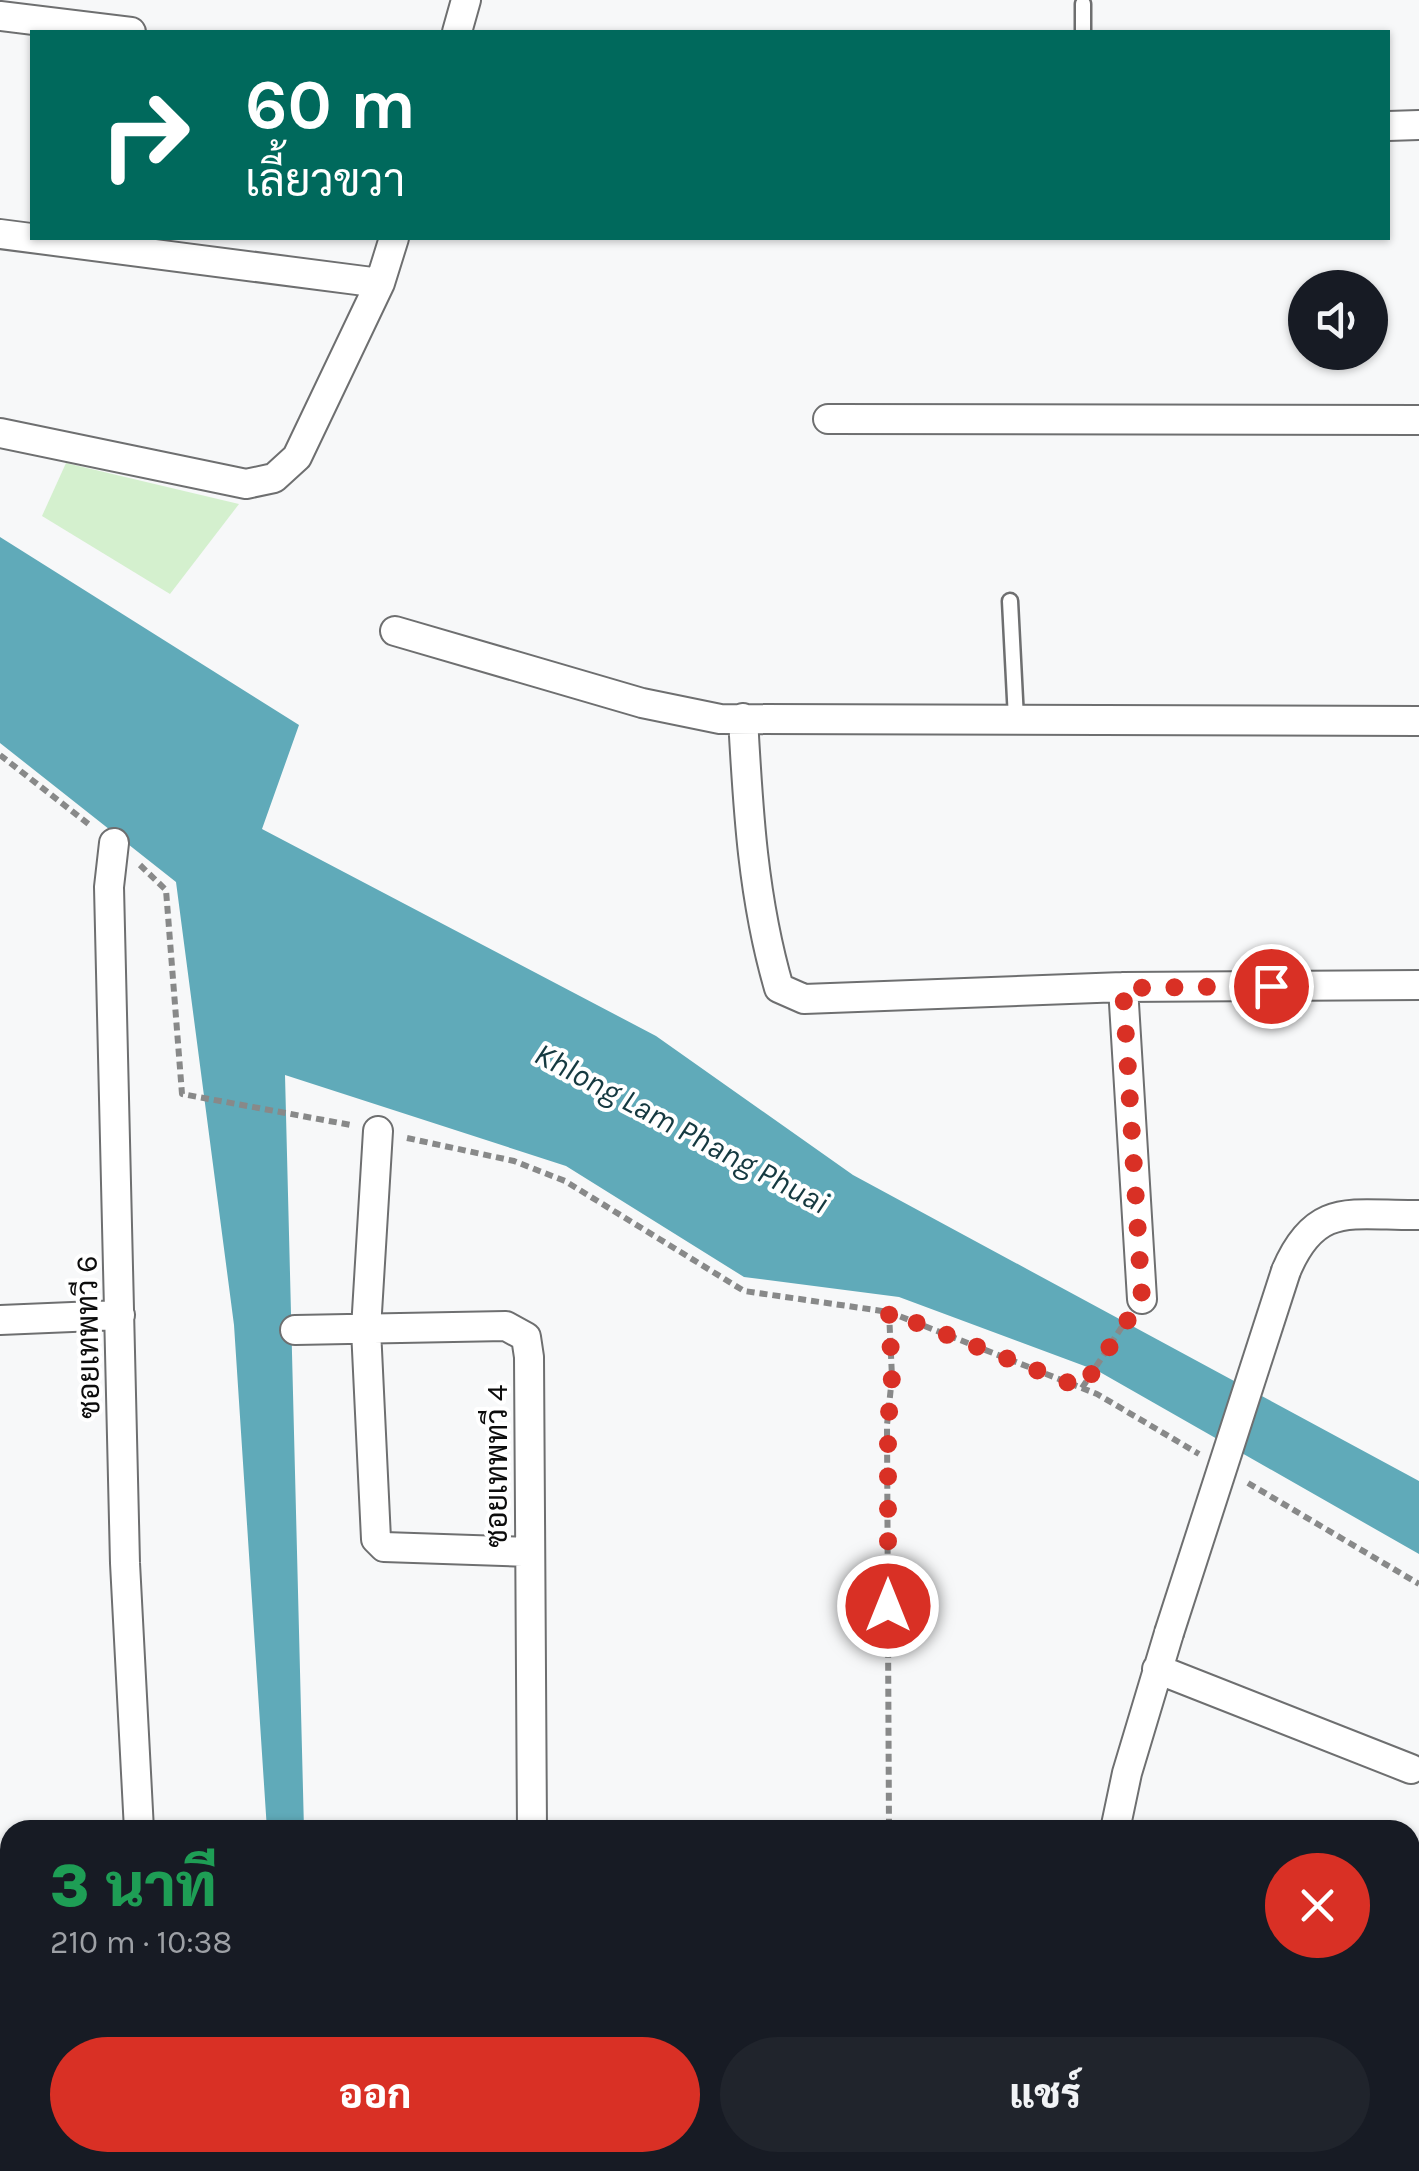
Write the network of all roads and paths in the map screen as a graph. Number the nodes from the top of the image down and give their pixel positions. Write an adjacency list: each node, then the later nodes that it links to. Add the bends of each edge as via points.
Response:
1 (466, 0): 5 (street)
2 (1082, 4): 6 (lane)
3 (0, 16): 4 (street)
4 (115, 30)
5 (458, 30)
6 (1083, 30)
7 (1390, 126): 8 (street)
8 (1419, 126)
9 (0, 234): 10 (street)
10 (30, 238)
11 (47, 240): 13 (street)
12 (393, 240): 13 (street)
13 (380, 283): 16 (street, via 298,457 274,478 246,484)
14 (828, 419): 15 (street)
15 (1419, 420)
16 (0, 433)
17 (1010, 601): 20 (lane)
18 (395, 631): 19 (street, via 642,703)
19 (743, 718): 20 (street); 25 (street, via 751,858 762,933 779,988 804,999)
20 (1016, 719): 21 (street)
21 (1419, 721)
22 (0, 755): 23 (path)
23 (114, 843): 26 (path, via 166,890 182,1094); 32 (street, ซอยเทพทวี 6, via 108,888)
24 (1419, 985): 25 (street)
25 (1123, 988): 30 (street)
26 (292, 1112)
27 (378, 1131): 35 (street)
28 (514, 1161): 31 (path, via 565,1181 744,1292)
29 (1419, 1215): 37 (street, bridge, via 1343,1217 1322,1222 1302,1238)
30 (1142, 1299): 31 (path, via 1082,1388)
31 (889, 1312): 41 (path)
32 (120, 1315): 33 (street); 39 (street, ซอยเทพทวี 6)
33 (0, 1320)
34 (294, 1330): 35 (street, ซอยเทพทวี 4)
35 (366, 1330): 36 (street, via 378,1543); 36 (street, ซอยเทพทวี 4, via 506,1326 526,1337)
36 (529, 1552): 40 (street, ซอยเทพทวี 4)
37 (1157, 1668): 38 (street); 42 (street)
38 (1411, 1769)
39 (138, 1820)
40 (532, 1820)
41 (889, 1820)
42 (1117, 1820)

